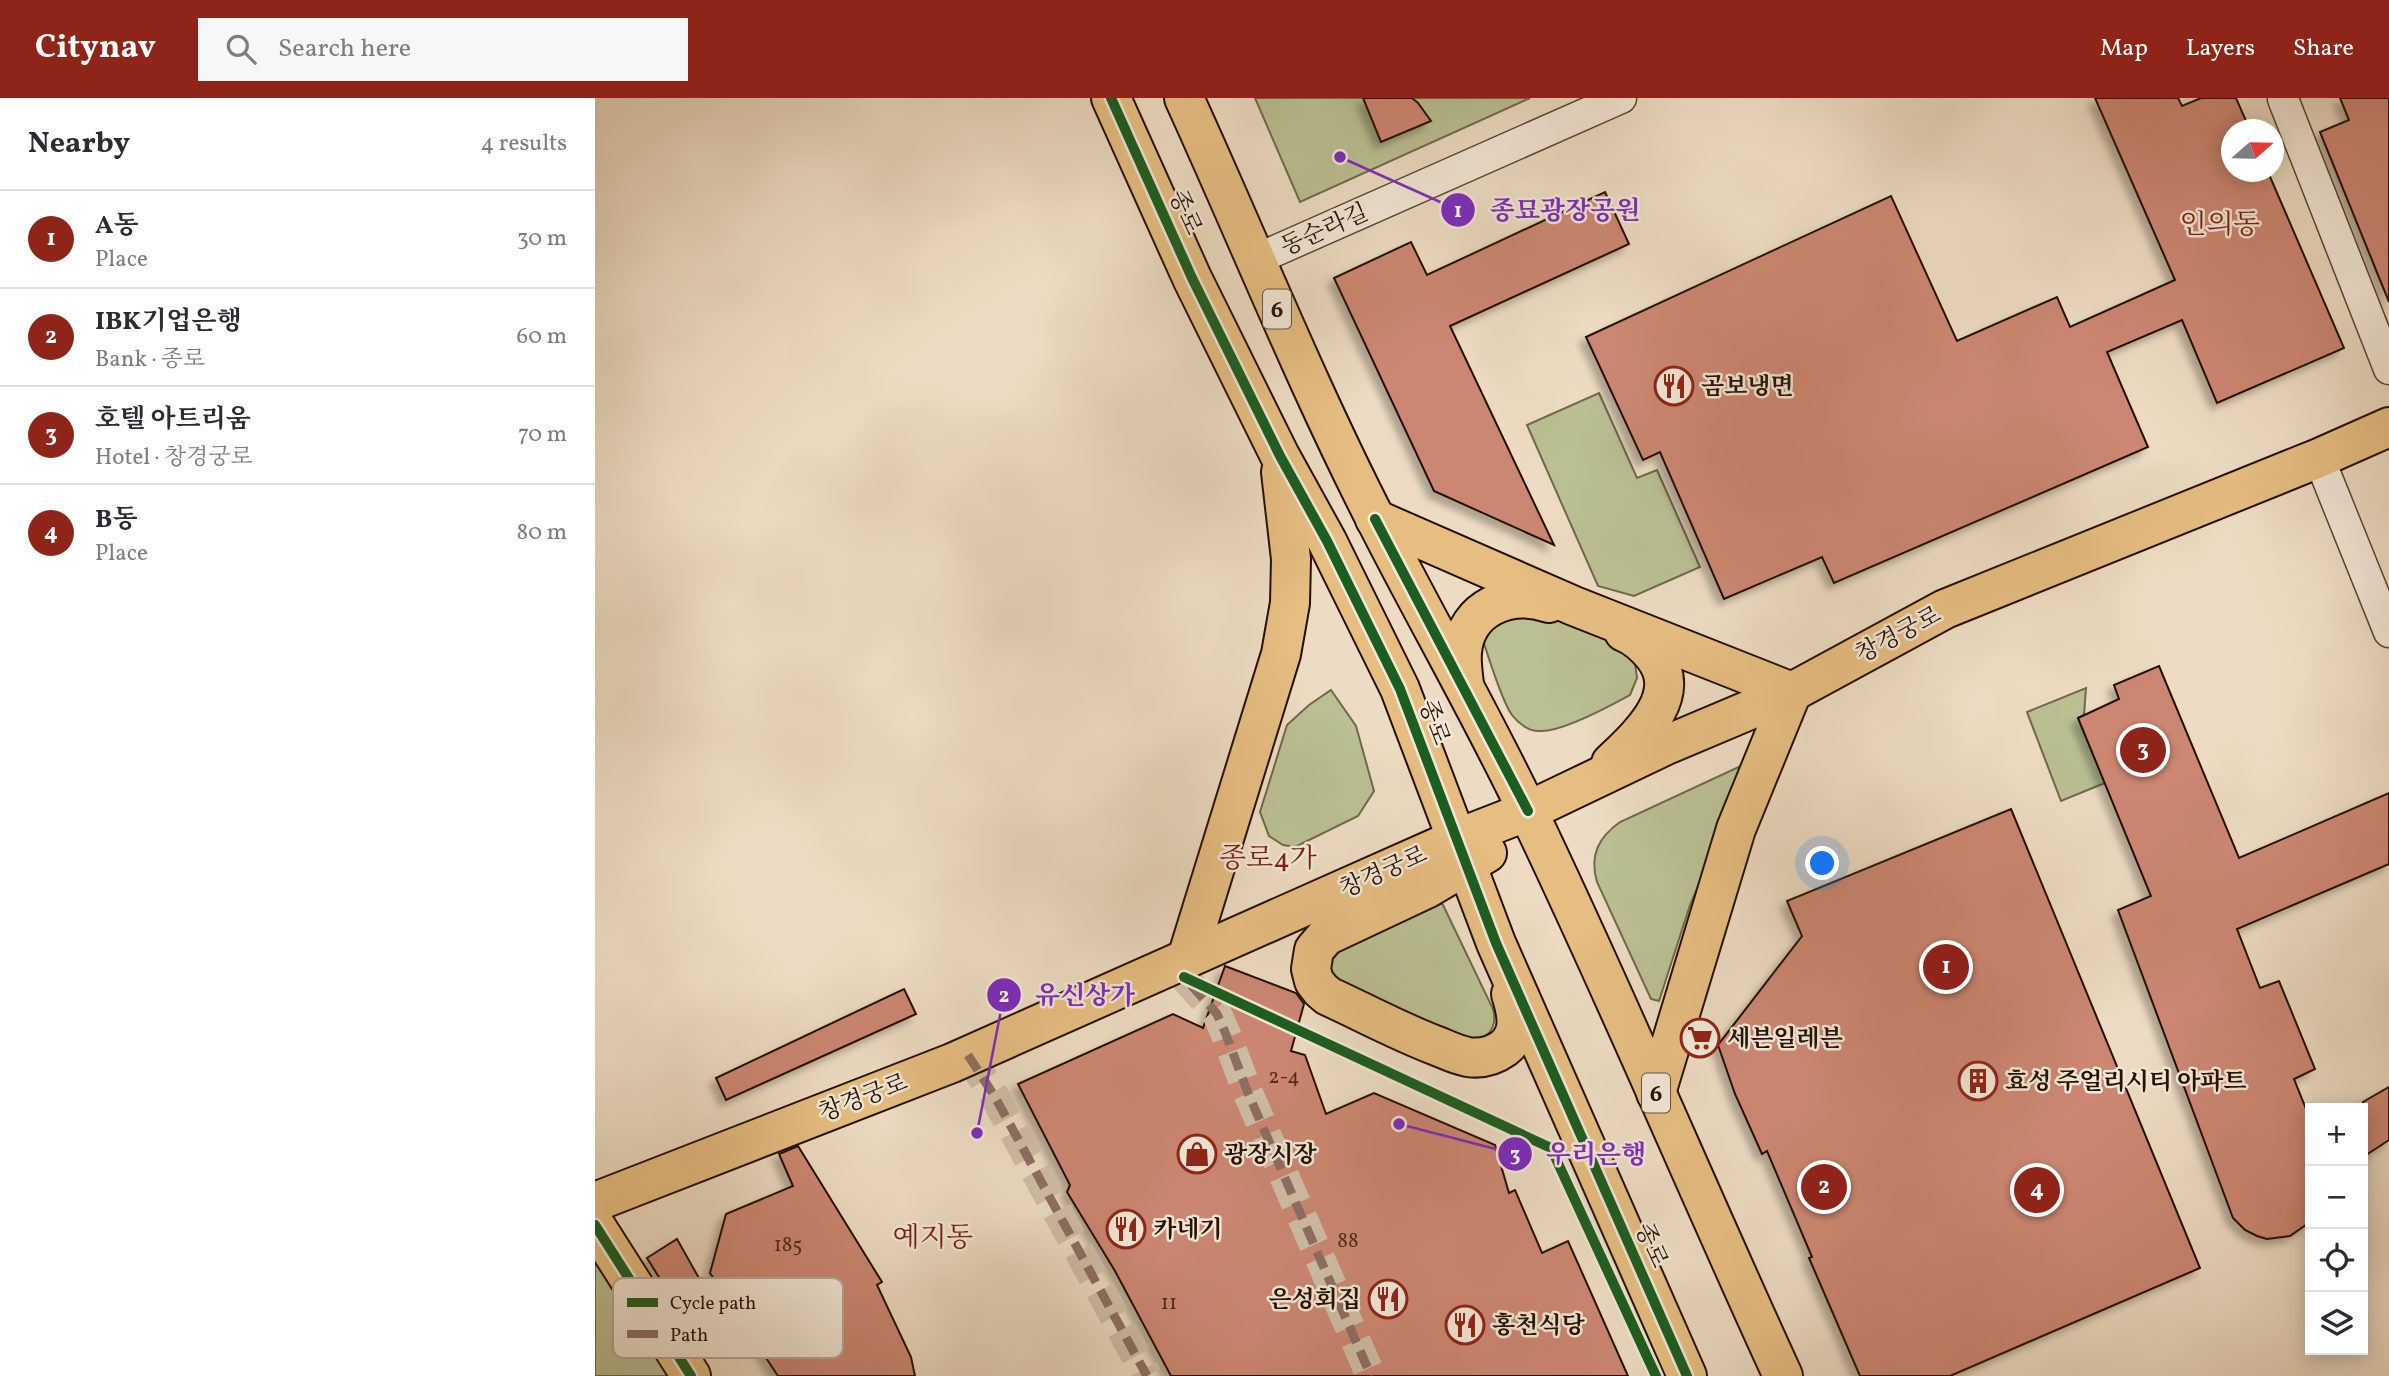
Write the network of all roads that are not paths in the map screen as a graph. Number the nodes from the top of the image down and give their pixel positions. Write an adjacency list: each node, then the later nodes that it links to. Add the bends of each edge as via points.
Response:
1 (1111, 98): 8 (main road, 종로, via 1192,278)
2 (1184, 98): 5 (main road, 종로 / 6)
3 (1621, 98): 5 (street, 동순라길)
4 (2283, 99): 6 (street)
5 (1257, 260): 10 (main road, 종로 / 6, via 1293,349)
6 (2389, 369)
7 (2389, 427): 9 (main road, 창경궁로)
8 (1280, 456): 16 (main road, 종로, via 1400,689); 18 (main road, via 1291,559 1290,603 1281,654)
9 (2319, 458): 11 (street); 13 (main road, 창경궁로, via 1945,608)
10 (1375, 519): 12 (main road, 종로 / 6); 13 (main road, via 1574,606)
11 (2389, 632)
12 (1465, 687): 14 (main road, via 1462,649 1467,632 1478,616 1512,598 1553,604 1633,636 1658,661 1664,681 1661,705); 15 (main road, 종로 / 6)
13 (1791, 692): 14 (main road, 창경궁로); 19 (main road, via 1736,829)
14 (1597, 777): 15 (main road, 창경궁로)
15 (1528, 811): 16 (main road, 창경궁로); 19 (main road, 종로 / 6)
16 (1460, 852): 17 (main road, 종로); 17 (main road, via 1428,888 1326,936 1311,959 1314,981 1328,996 1416,1039 1465,1057 1488,1056 1510,1043 1516,1022); 18 (main road, 창경궁로)
17 (1496, 943): 25 (main road, 종로)
18 (1187, 958): 20 (main road, 창경궁로, via 952,1063)
19 (1656, 1093): 26 (main road, 종로 / 6)
20 (595, 1202)
21 (595, 1225): 22 (main road)
22 (629, 1278)
23 (680, 1358): 24 (main road)
24 (691, 1376)
25 (1687, 1376)
26 (1783, 1376)

